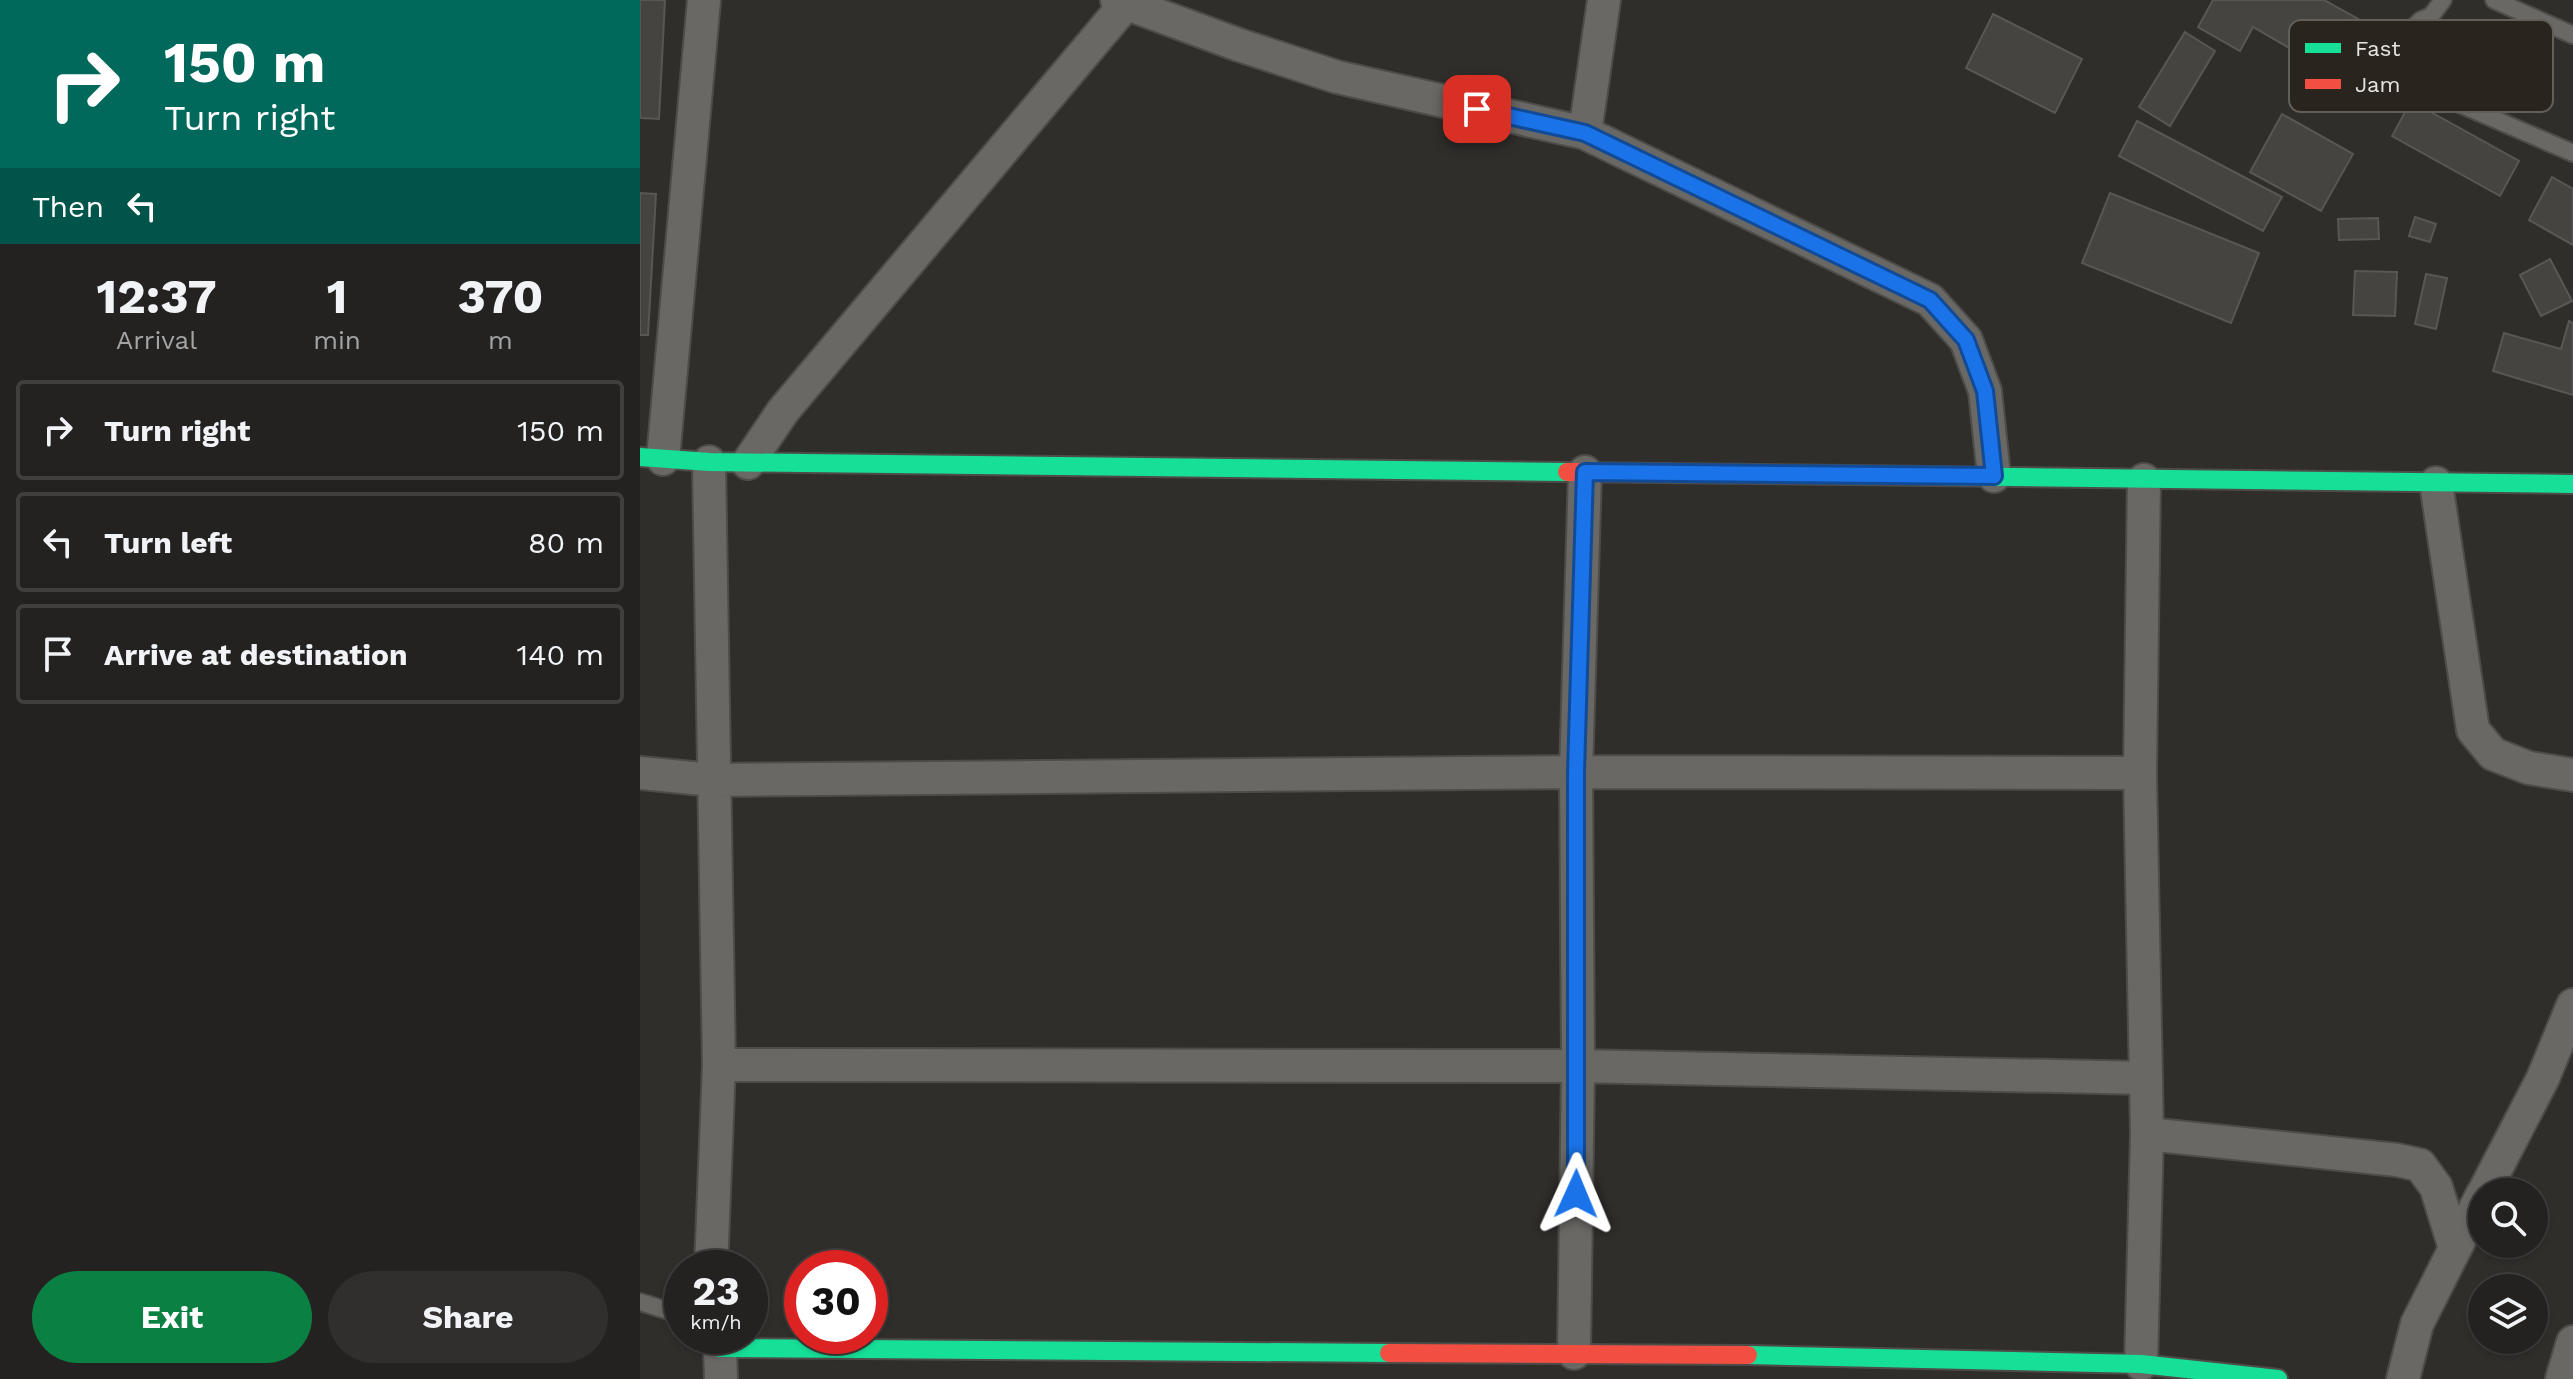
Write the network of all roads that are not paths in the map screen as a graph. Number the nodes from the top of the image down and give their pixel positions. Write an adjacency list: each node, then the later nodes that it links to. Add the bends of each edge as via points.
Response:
1 (704, 0): 13 (street)
2 (1604, 0): 11 (street)
3 (2443, 0): 6 (lane)
4 (2494, 0): 7 (lane)
5 (1124, 1): 11 (street, via 1337,77); 15 (street, via 783,411)
6 (2421, 20)
7 (2539, 20)
8 (2553, 26): 9 (lane)
9 (2573, 35)
10 (2478, 112): 12 (lane)
11 (1585, 133): 17 (street, via 1930,300 1966,340 1985,391)
12 (2573, 153)
13 (652, 458): 14 (street)
14 (709, 462): 15 (street); 25 (street)
15 (748, 463): 16 (street)
16 (1585, 472): 17 (street); 21 (street)
17 (1994, 476): 18 (street)
18 (2144, 480): 19 (street); 23 (street)
19 (2436, 483): 20 (street); 24 (street, via 2473,730 2493,754 2529,768)
20 (2573, 484)
21 (1576, 772): 23 (street); 25 (street); 28 (street)
22 (640, 773): 25 (street)
23 (2140, 773): 29 (street)
24 (2573, 775)
25 (713, 780): 27 (street)
26 (2573, 1005): 31 (street, via 2543,1078)
27 (719, 1065): 28 (street); 34 (street)
28 (1578, 1066): 29 (street); 38 (street)
29 (2146, 1078): 30 (street)
30 (2147, 1134): 33 (street, via 2420,1165 2436,1187); 40 (street)
31 (2491, 1178)
32 (2468, 1223): 33 (street)
33 (2455, 1248): 42 (street, via 2417,1324)
34 (712, 1250)
35 (640, 1302): 36 (lane)
36 (664, 1309)
37 (2573, 1342): 43 (street)
38 (1574, 1353): 39 (street); 40 (street)
39 (768, 1354)
40 (2141, 1364): 41 (street)
41 (2278, 1379)
42 (2403, 1379)
43 (2562, 1379)

